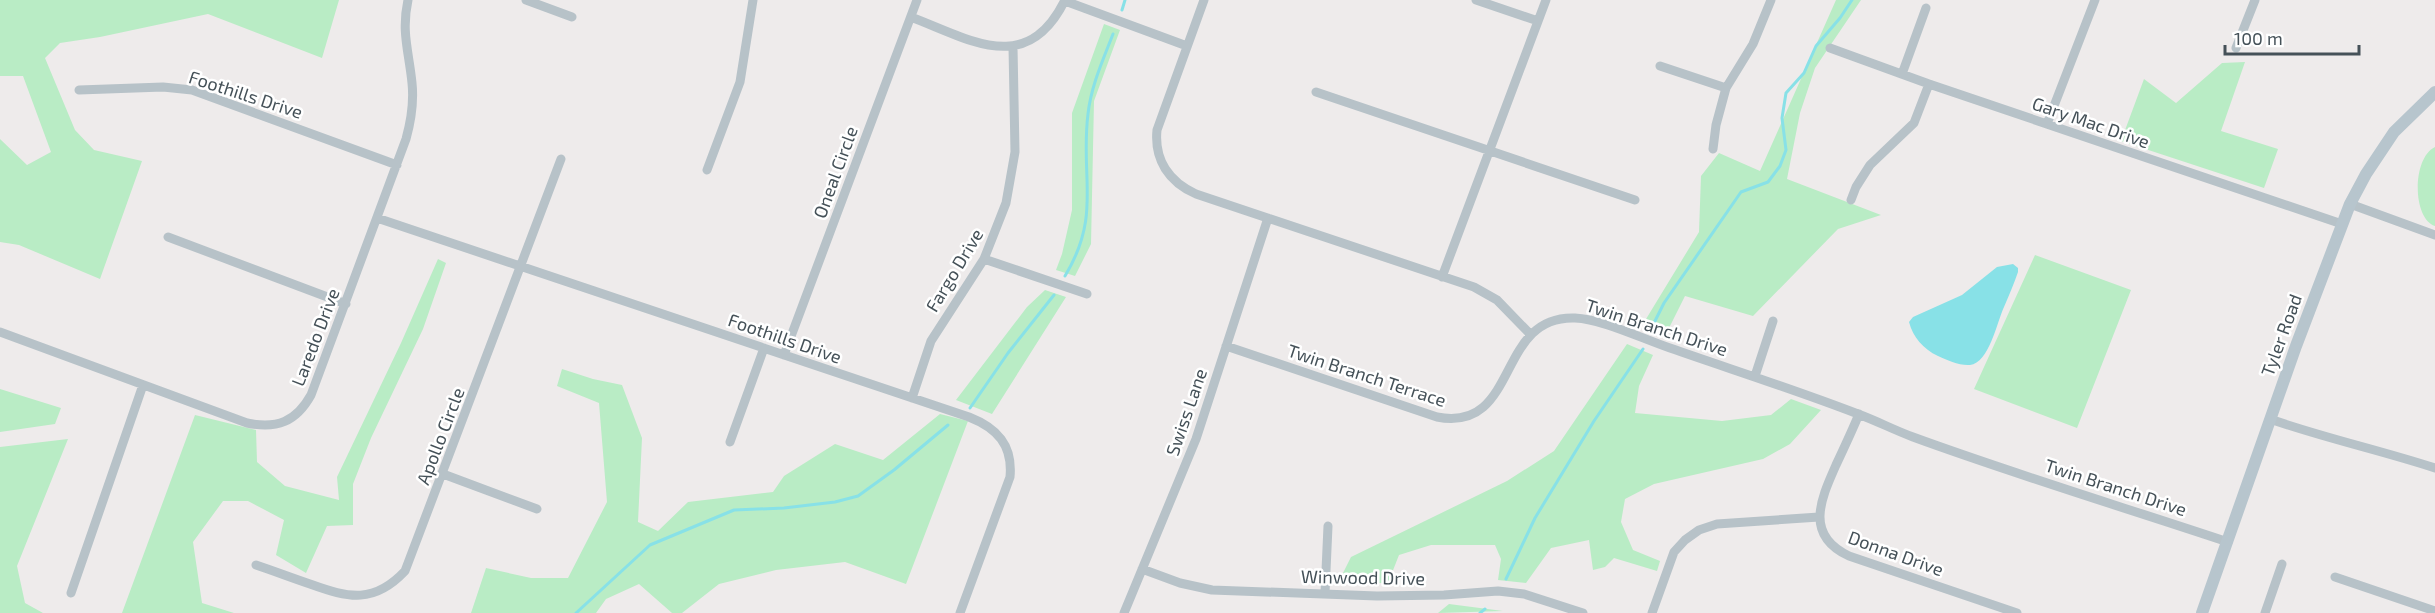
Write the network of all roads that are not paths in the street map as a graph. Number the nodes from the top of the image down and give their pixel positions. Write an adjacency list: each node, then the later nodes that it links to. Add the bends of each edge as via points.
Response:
1 (408, 0): 31 (street, Laredo Drive, via 404,36 412,82 411,120)
2 (526, 0): 13 (street)
3 (753, 0): 32 (street, via 740,82)
4 (917, 0): 14 (street, Oneal Circle)
5 (1204, 0): 16 (street)
6 (1476, 0): 15 (street)
7 (1545, 0): 15 (street)
8 (1771, 0): 23 (street, via 1753,44)
9 (2095, 0): 27 (street)
10 (2255, 0): 19 (street)
11 (1065, 1): 16 (street); 17 (street, via 1042,33)
12 (1926, 8): 21 (street)
13 (572, 16)
14 (911, 17): 17 (street, via 977,43); 51 (street, Oneal Circle)
15 (1538, 21): 29 (street)
16 (1187, 46): 37 (street, via 1157,130 1160,159 1171,177 1187,190)
17 (1014, 47): 41 (street, Fargo Drive, via 1012,175 1006,203)
18 (1830, 48): 21 (street, Gary Mac Drive)
19 (2236, 48)
20 (1660, 66): 23 (street)
21 (1902, 74): 22 (street, Gary Mac Drive)
22 (1929, 84): 27 (street, Gary Mac Drive); 34 (street, via 1914,123 1870,165)
23 (1726, 88): 28 (street)
24 (79, 90): 31 (street, Foothills Drive, via 192,90)
25 (1316, 92): 29 (street)
26 (2435, 92): 35 (street, Tyler Road, via 2394,132)
27 (2047, 124): 38 (street, Gary Mac Drive)
28 (1713, 149)
29 (1488, 150): 33 (street); 43 (street)
30 (561, 159): 42 (street, Apollo Circle)
31 (397, 165): 36 (street, Laredo Drive)
32 (707, 170)
33 (1635, 200)
34 (1851, 200)
35 (2350, 204): 38 (street, Tyler Road); 39 (street)
36 (377, 218): 42 (street, Foothills Drive); 45 (street, Laredo Drive)
37 (1268, 218): 43 (street); 49 (street, Swiss Lane)
38 (2342, 224): 56 (street, Tyler Road)
39 (2435, 235)
40 (168, 237): 45 (street)
41 (984, 259): 44 (street); 54 (street, Fargo Drive, via 931,341)
42 (521, 266): 50 (street, Foothills Drive); 59 (street, Apollo Circle)
43 (1442, 277): 48 (street, via 1487,293)
44 (1087, 294)
45 (346, 304): 53 (street, Laredo Drive, via 311,395 304,408 286,421 262,426 247,423)
46 (1773, 321): 52 (street)
47 (0, 332): 53 (street, Laredo Drive)
48 (1530, 334): 49 (street, Twin Branch Terrace, via 1488,403 1457,420 1437,417); 52 (street, Twin Branch Drive, via 1554,321 1584,319)
49 (1226, 346): 66 (street, Swiss Lane, via 1199,430)
50 (764, 348): 51 (street, Foothills Drive); 57 (street)
51 (784, 355): 54 (street, Foothills Drive)
52 (1755, 376): 55 (street, Twin Branch Drive)
53 (143, 385): 68 (street)
54 (912, 398): 73 (street, Foothills Drive, via 983,422 1000,436 1010,454 1006,489)
55 (1859, 414): 61 (street, via 1824,491); 63 (street, Twin Branch Drive, via 1912,436)
56 (2270, 419): 58 (street); 63 (street, Tyler Road)
57 (730, 442)
58 (2435, 468)
59 (443, 474): 60 (street); 65 (street, Apollo Circle, via 405,571 375,593 350,596)
60 (537, 509)
61 (1819, 517): 76 (street, via 1717,524 1699,530 1674,552); 77 (street, Donna Drive, via 1824,534 1840,552)
62 (1328, 526): 69 (street)
63 (2228, 542): 78 (street, Tyler Road)
64 (2283, 564): 79 (street)
65 (256, 565)
66 (1142, 569): 69 (street, Winwood Drive, via 1180,584 1212,590); 74 (street, Swiss Lane)
67 (2336, 577): 70 (street)
68 (71, 593)
69 (1325, 593): 71 (street, Winwood Drive, via 1419,596 1487,591 1524,594)
70 (2407, 602): 72 (street); 80 (street)
71 (1566, 610): 75 (street, Winwood Drive)
72 (2435, 611)
73 (960, 613)
74 (1124, 613)
75 (1583, 613)
76 (1652, 613)
77 (2017, 613)
78 (2202, 613)
79 (2265, 613)
80 (2403, 613)

